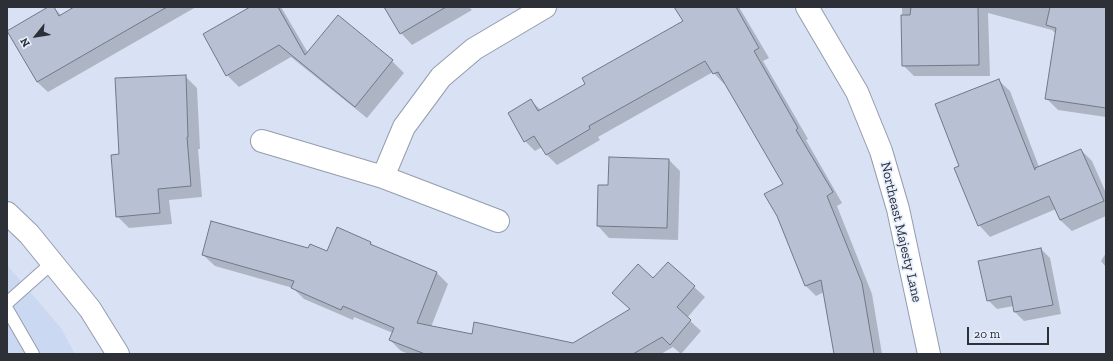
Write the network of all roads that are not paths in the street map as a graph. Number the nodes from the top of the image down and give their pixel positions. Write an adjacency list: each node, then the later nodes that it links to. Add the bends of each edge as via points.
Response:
1 (545, 7): 4 (street, via 474,48 441,77 404,127)
2 (807, 7): 12 (street, Northeast Majesty Lane, via 857,92 882,151 898,209)
3 (262, 141): 4 (street)
4 (383, 177): 6 (street)
5 (7, 213): 7 (street, via 29,234)
6 (498, 221)
7 (52, 263): 8 (lane); 11 (street, via 90,309)
8 (7, 303)
9 (7, 309): 10 (lane)
10 (33, 354)
11 (118, 354)
12 (928, 354)

